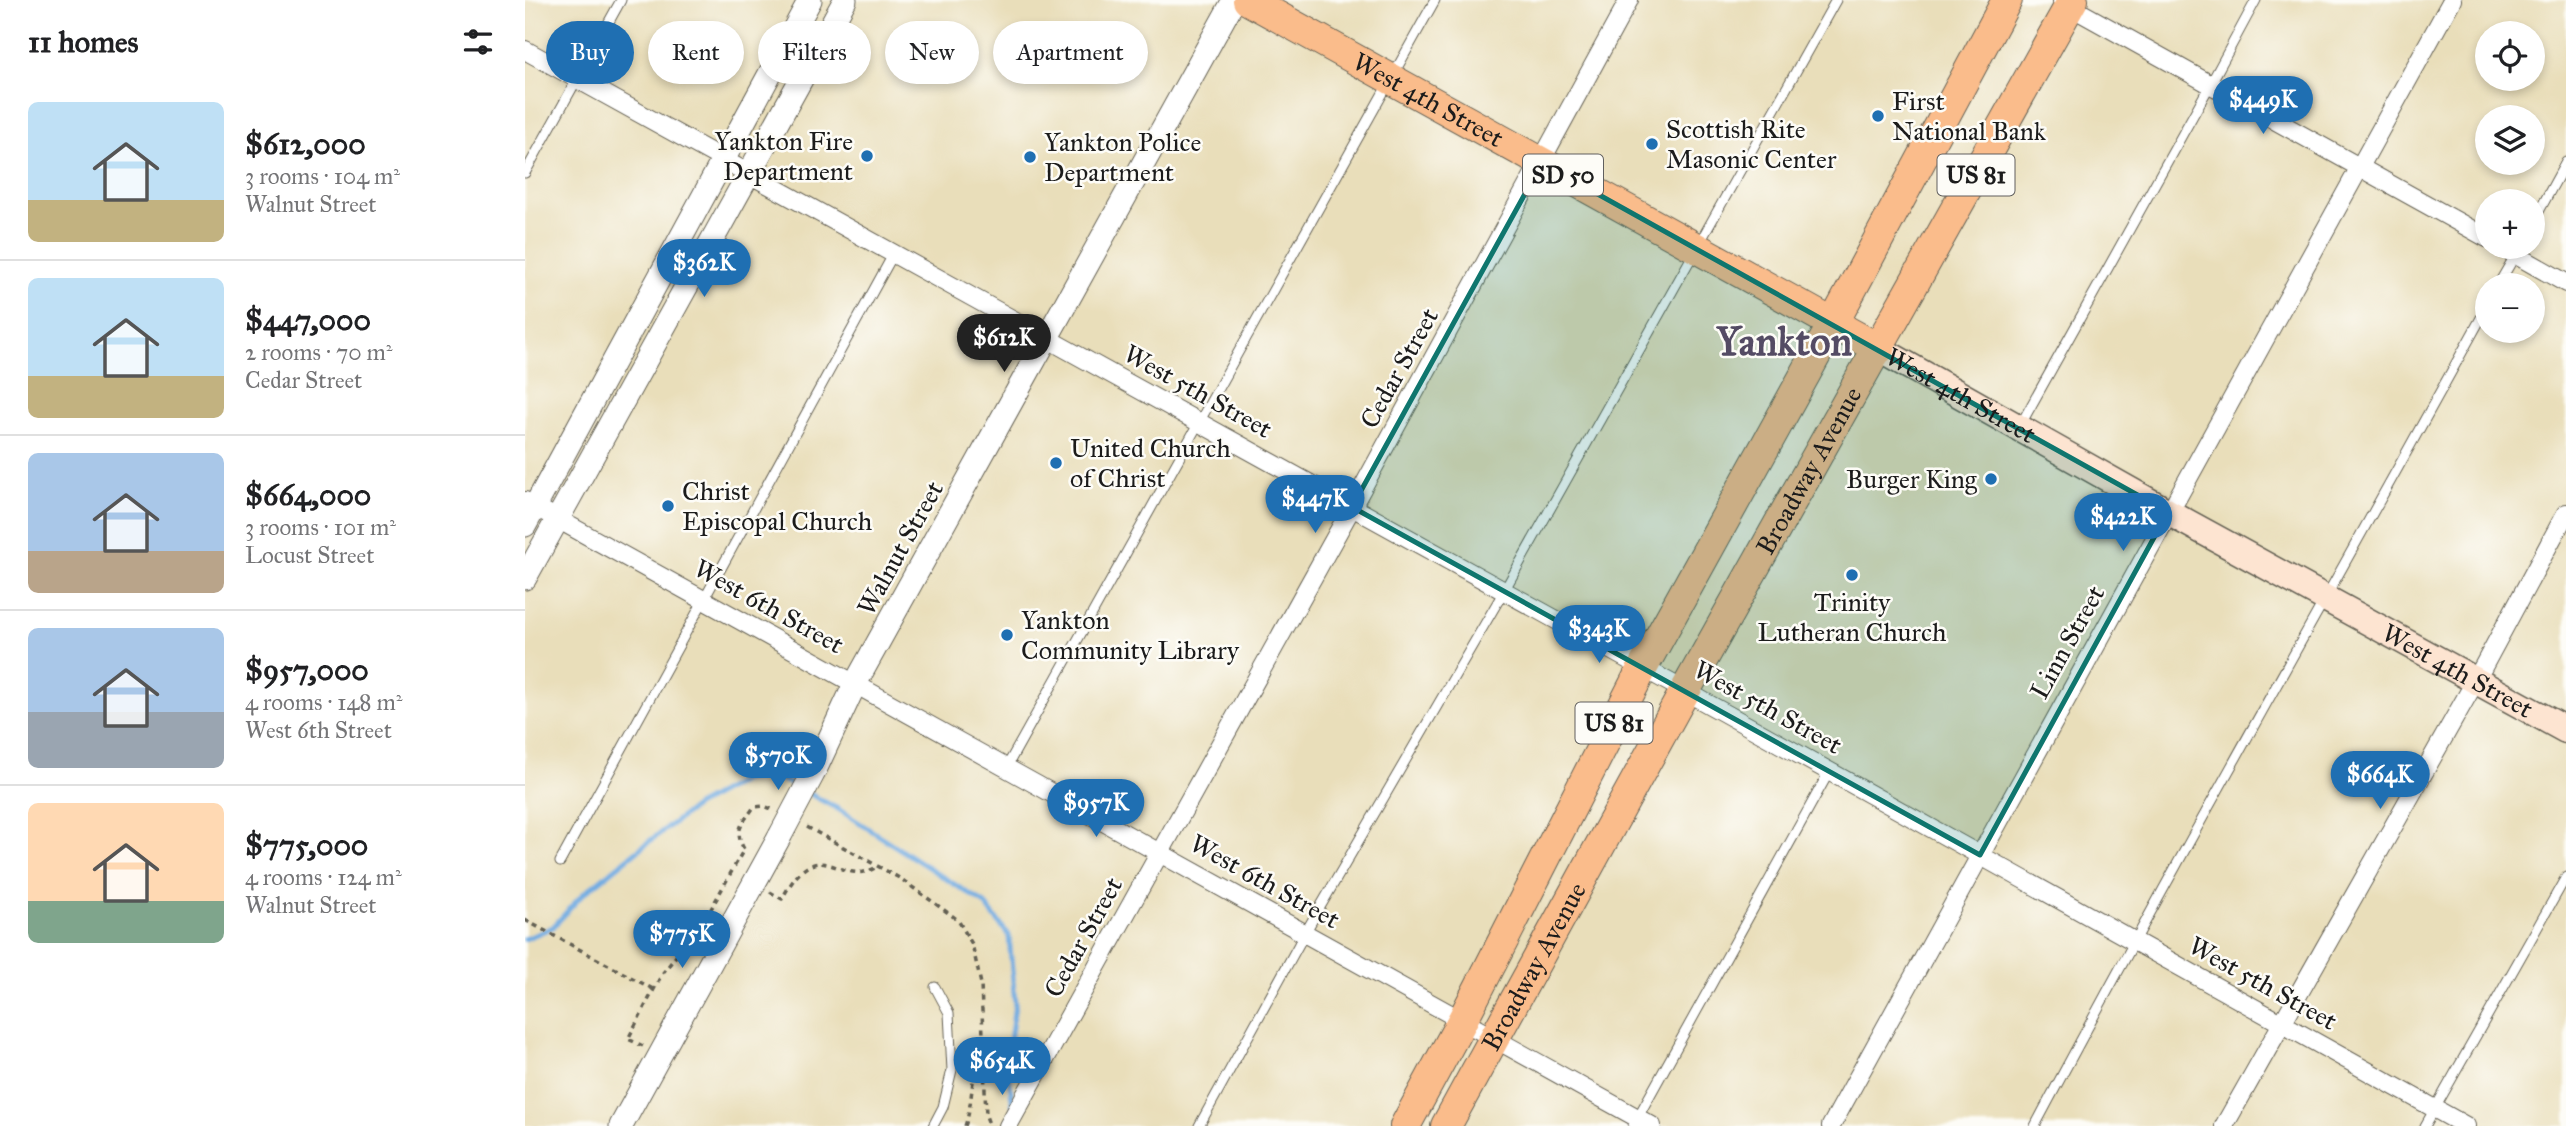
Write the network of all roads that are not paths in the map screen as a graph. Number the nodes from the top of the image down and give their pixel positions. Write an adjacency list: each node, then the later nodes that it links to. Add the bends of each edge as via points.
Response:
1 (621, 0): 13 (lane)
2 (810, 0): 20 (street)
3 (845, 0): 25 (street)
4 (1234, 0): 34 (street, Walnut Street)
5 (1248, 0): 16 (highway, West 4th Street / SD 50)
6 (1435, 0): 16 (lane)
7 (1629, 0): 22 (street, Cedar Street)
8 (1836, 0): 28 (lane)
9 (2007, 0): 32 (highway, Broadway Avenue / US 81)
10 (2256, 0): 19 (lane)
11 (2452, 0): 23 (street, Linn Street)
12 (2067, 2): 19 (street); 35 (highway, Broadway Avenue / US 81)
13 (609, 21)
14 (525, 50): 15 (street, West 5th Street)
15 (546, 61)
16 (1390, 79): 22 (highway, West 4th Street / SD 50); 36 (lane)
17 (574, 84): 24 (lane)
18 (588, 84): 20 (street, West 5th Street)
19 (2210, 85): 23 (street); 37 (lane)
20 (724, 160): 25 (street, West 5th Street); 39 (street)
21 (2566, 162): 26 (lane)
22 (1542, 163): 28 (highway, West 4th Street / SD 50); 38 (street, Cedar Street)
23 (2360, 166): 27 (street); 40 (street, Linn Street)
24 (525, 173)
25 (749, 173): 29 (street, West 5th Street); 42 (street)
26 (2545, 200)
27 (2475, 231)
28 (1697, 249): 32 (highway, West 4th Street / SD 50); 44 (lane)
29 (894, 253): 34 (street, West 5th Street); 46 (lane)
30 (2528, 259): 31 (street)
31 (2566, 283)
32 (1833, 324): 35 (highway, West 4th Street / SD 50); 47 (highway, Broadway Avenue / US 81)
33 (2475, 329): 45 (lane)
34 (1048, 339): 36 (street, West 5th Street); 49 (street, Walnut Street)
35 (1879, 349): 37 (main road, West 4th Street); 50 (highway, Broadway Avenue / US 81)
36 (1199, 422): 38 (street, West 5th Street); 52 (lane)
37 (2018, 428): 40 (main road, West 4th Street)
38 (1352, 507): 44 (street, West 5th Street); 54 (street, Cedar Street)
39 (528, 511): 42 (street, West 6th Street)
40 (2168, 512): 45 (main road, West 4th Street); 55 (street, Linn Street)
41 (2566, 513): 48 (street)
42 (557, 519): 43 (street); 46 (street, West 6th Street)
43 (525, 578)
44 (1504, 591): 47 (street, West 5th Street); 58 (lane)
45 (2327, 599): 48 (main road, West 4th Street); 59 (lane)
46 (703, 600): 49 (street, West 6th Street); 56 (lane)
47 (1643, 667): 50 (street, West 5th Street); 61 (highway, Broadway Avenue / US 81)
48 (2476, 680): 51 (main road, West 4th Street); 62 (street)
49 (855, 684): 52 (street, West 6th Street); 66 (street, Walnut Street, bridge, via 815,770)
50 (1685, 691): 53 (street, West 5th Street); 63 (highway, Broadway Avenue / US 81)
51 (2566, 730)
52 (1006, 768): 54 (street, West 6th Street)
53 (1829, 772): 55 (street, West 5th Street); 65 (lane)
54 (1160, 853): 58 (street, West 6th Street); 68 (street, Cedar Street)
55 (1980, 855): 59 (street, West 5th Street); 72 (street, Linn Street)
56 (559, 862)
57 (2566, 877): 64 (lane)
58 (1305, 933): 61 (street, West 6th Street); 69 (lane)
59 (2133, 942): 62 (street, West 5th Street); 73 (lane)
60 (935, 987): 67 (lane, via 949,1013 953,1070)
61 (1462, 1021): 63 (street, West 6th Street); 70 (highway, Broadway Avenue / US 81)
62 (2281, 1024): 64 (street, West 5th Street); 74 (street)
63 (1495, 1039): 65 (street, West 6th Street); 71 (highway, Broadway Avenue / US 81)
64 (2435, 1109): 75 (lane); 76 (street, West 5th Street)
65 (1641, 1123)
66 (621, 1126)
67 (933, 1126)
68 (1008, 1126)
69 (1199, 1126)
70 (1405, 1126)
71 (1446, 1126)
72 (1831, 1126)
73 (2035, 1126)
74 (2224, 1126)
75 (2425, 1126)
76 (2466, 1126)

